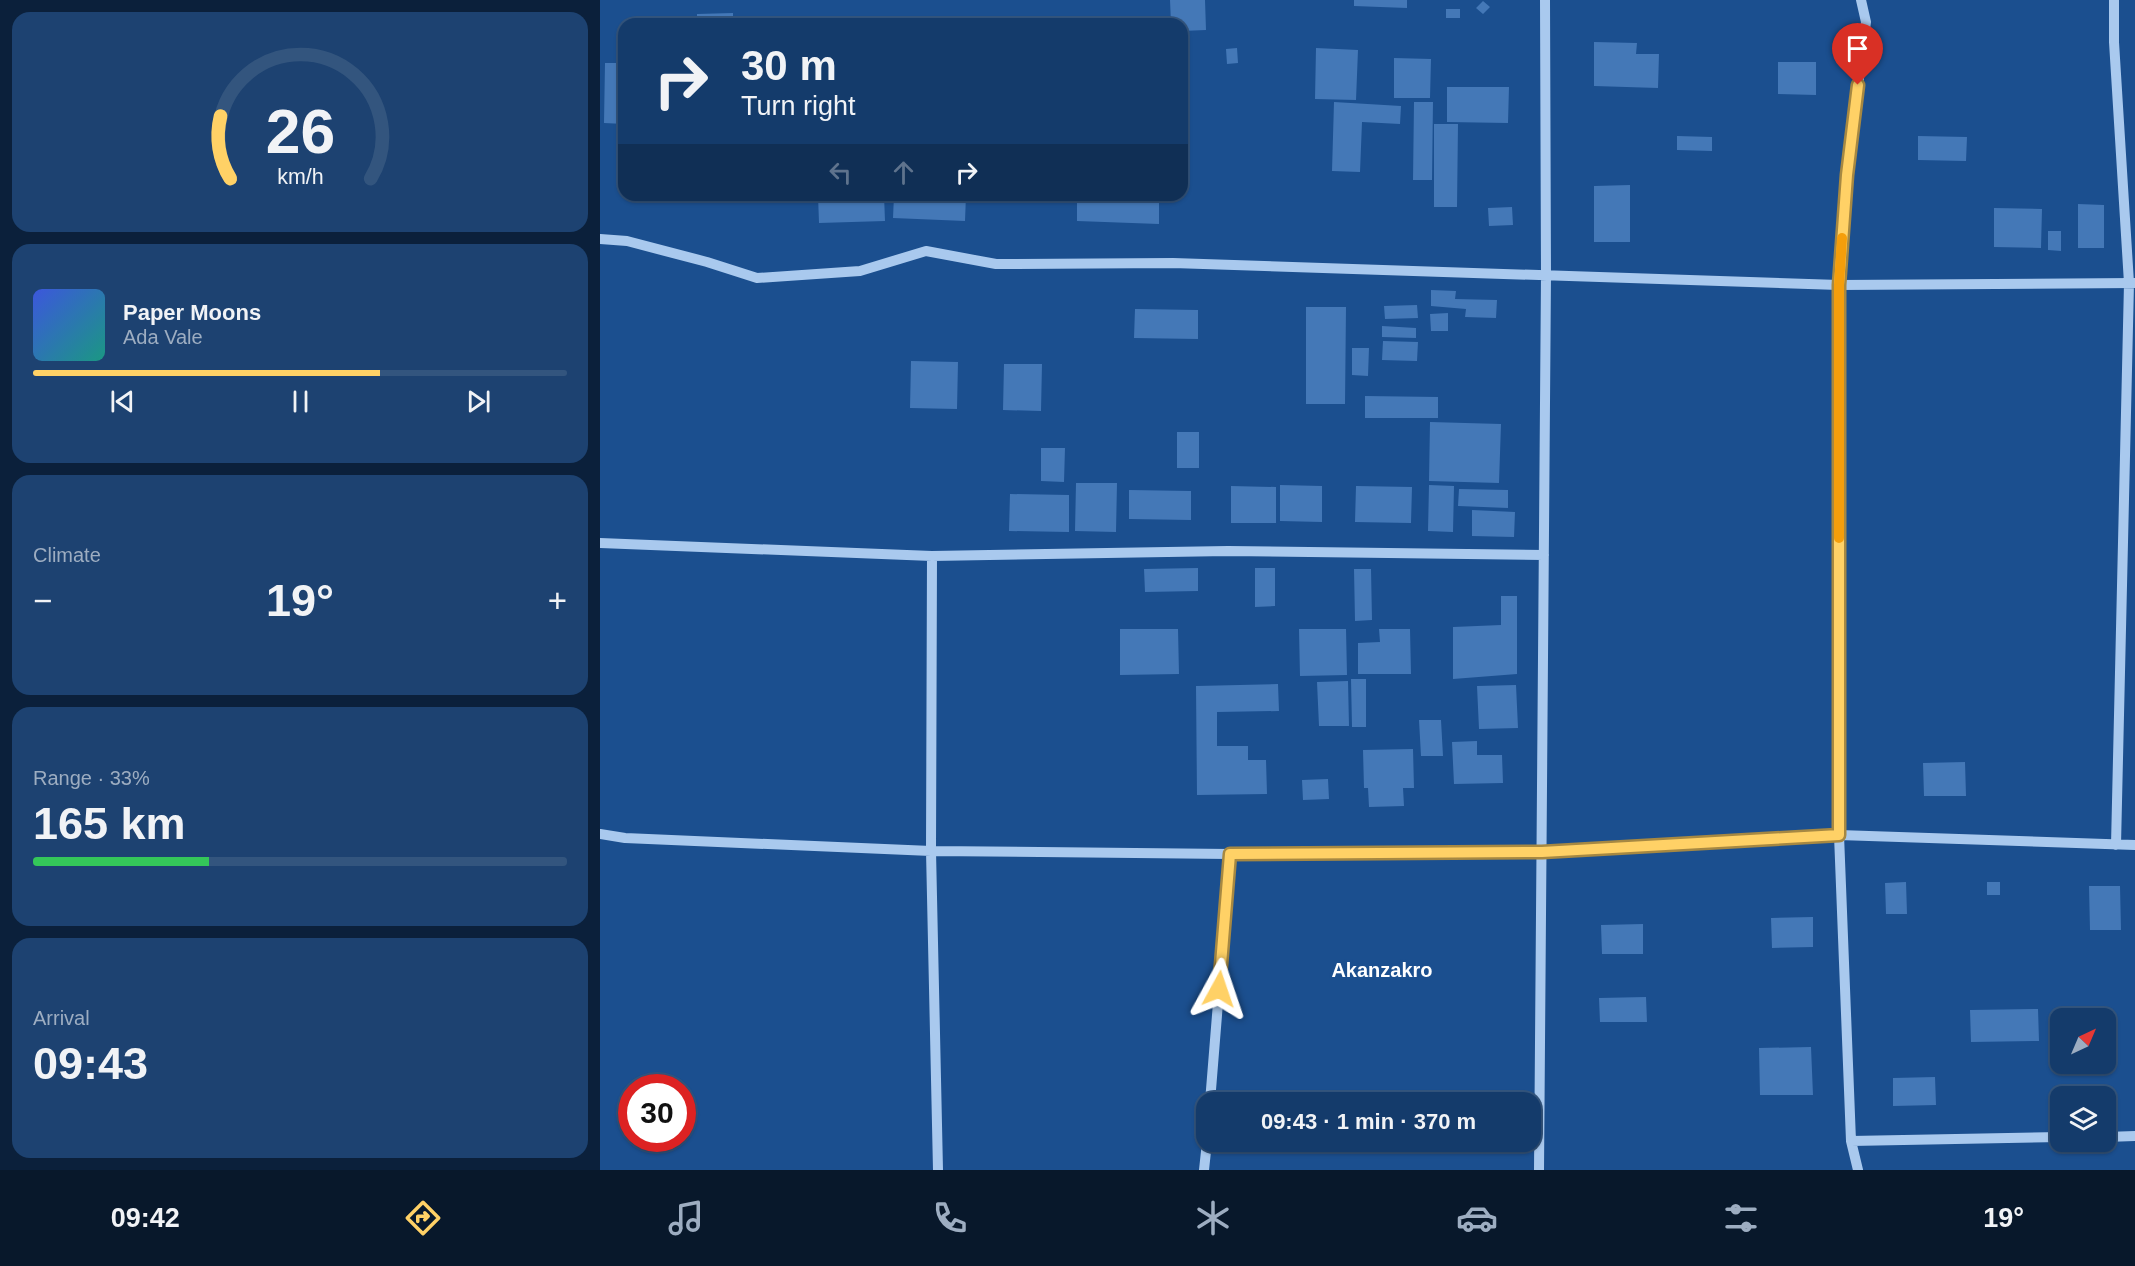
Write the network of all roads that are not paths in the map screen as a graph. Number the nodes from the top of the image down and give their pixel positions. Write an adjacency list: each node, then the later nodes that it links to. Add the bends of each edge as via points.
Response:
1 (1545, 0): 5 (street)
2 (1861, 0): 7 (street, via 1866,22 1847,175)
3 (2114, 0): 6 (street)
4 (600, 239): 5 (street, via 627,241 757,278 860,271 926,251 996,264 1173,262)
5 (1546, 274): 7 (street); 9 (street)
6 (2132, 283): 7 (street); 13 (street)
7 (1839, 285): 12 (street)
8 (600, 543): 10 (street)
9 (1544, 555): 10 (street, via 1228,551); 16 (street)
10 (932, 556): 15 (street)
11 (600, 834): 15 (street)
12 (1839, 835): 13 (street); 16 (street); 22 (street)
13 (2116, 845): 14 (street)
14 (2135, 845)
15 (931, 851): 17 (street); 24 (street)
16 (1542, 852): 17 (street); 26 (street)
17 (1230, 854): 18 (street)
18 (1211, 1092)
19 (2135, 1136): 21 (street)
20 (2050, 1137): 22 (street)
21 (2116, 1137)
22 (1851, 1140): 27 (street)
23 (1205, 1152): 25 (street)
24 (938, 1170)
25 (1204, 1170)
26 (1539, 1170)
27 (1858, 1170)

